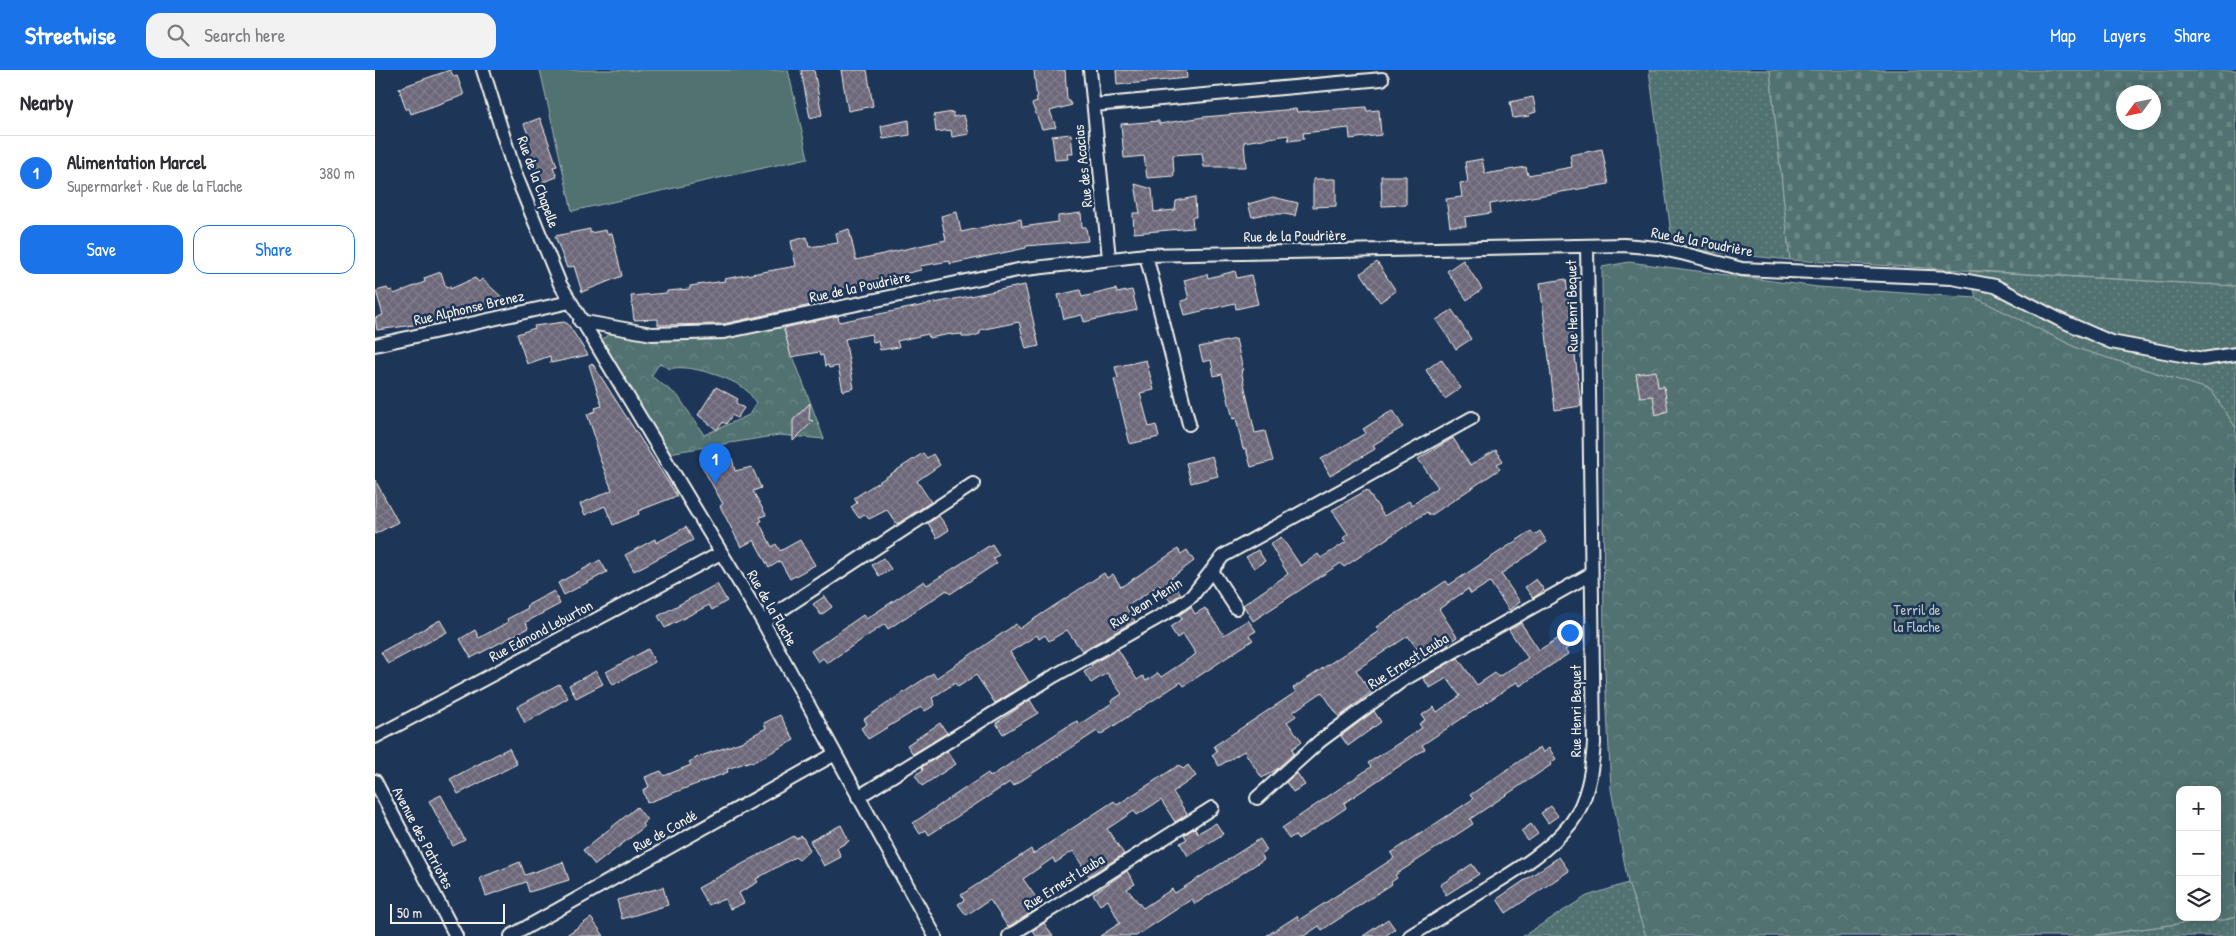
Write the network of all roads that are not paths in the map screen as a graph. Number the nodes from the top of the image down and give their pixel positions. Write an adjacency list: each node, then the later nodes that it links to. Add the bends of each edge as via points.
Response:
1 (483, 70): 8 (street, Rue de la Chapelle, via 515,173)
2 (1090, 70): 4 (street, Rue des Acacias)
3 (1382, 80): 4 (street)
4 (1093, 105): 7 (street, Rue des Acacias)
5 (1587, 246): 6 (street, Rue de la Poudrière); 11 (street, Rue de la Poudrière, via 1658,248 1742,269 1952,278 1995,286 2111,342 2203,359); 17 (street, Rue Henri Bequet)
6 (1146, 255): 7 (street, Rue de la Poudrière); 13 (street)
7 (1109, 258): 9 (street, Rue de la Poudrière, via 1018,270 723,332 652,334)
8 (569, 302): 9 (street, Rue de la Flache); 10 (street, Rue Alphonse Brenez)
9 (580, 321): 15 (street, Rue de la Flache)
10 (375, 345)
11 (2236, 354)
12 (1472, 418): 16 (street, Rue Jean Menin, via 1223,556)
13 (1189, 424)
14 (973, 484): 19 (street)
15 (721, 553): 19 (street, Rue de la Flache); 20 (street, Rue Edmond Leburton)
16 (1212, 571): 18 (street); 23 (street, Rue Jean Menin, via 1192,596 1175,608 1054,676)
17 (1591, 574): 24 (street, Rue Ernest Leuba, via 1403,680 1320,741); 30 (street, Rue Henri Bequet, via 1592,770 1572,822 1527,864)
18 (1236, 608)
19 (763, 622): 21 (street, Rue de la Flache)
20 (375, 738)
21 (835, 754): 23 (street, Rue de la Flache); 27 (street, Rue de Condé)
22 (375, 781): 26 (street, Avenue des Patriotes)
23 (858, 797): 28 (street, Rue de la Flache)
24 (1257, 798)
25 (1212, 808): 29 (street, Rue Ernest Leuba)
26 (456, 936)
27 (511, 936)
28 (935, 936)
29 (1009, 936)
30 (1410, 936)

